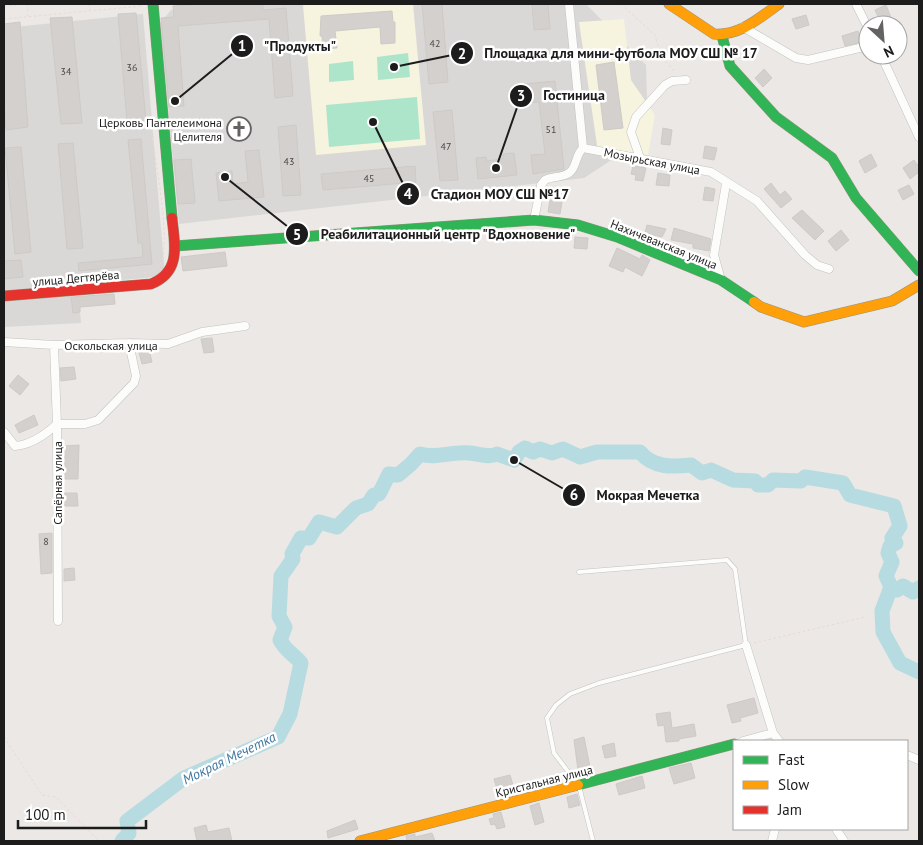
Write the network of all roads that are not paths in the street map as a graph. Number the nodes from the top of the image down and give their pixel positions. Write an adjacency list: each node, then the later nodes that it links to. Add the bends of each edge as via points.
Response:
1 (569, 4): 11 (street)
2 (669, 4): 6 (street)
3 (780, 4): 5 (street)
4 (153, 5): 15 (street)
5 (743, 27): 6 (street); 7 (street, via 796,58 808,60)
6 (722, 36): 17 (street, via 730,66 776,117 832,158 856,198)
7 (858, 48)
8 (886, 65): 10 (street)
9 (684, 80): 12 (street, via 665,85 633,124 631,132)
10 (919, 137)
11 (583, 148): 12 (street, Мозырьская улица); 14 (street, via 577,153 572,171 545,180)
12 (640, 158): 13 (street, Мозырьская улица, via 711,172)
13 (726, 184): 16 (street, Мозырьская улица, via 757,201 805,255 816,265); 18 (street, via 714,256)
14 (534, 220): 15 (street); 18 (street, Нахичеванская улица, via 578,225 617,237)
15 (175, 246): 20 (street, улица Дегтярёва, via 172,271 163,280 151,284)
16 (829, 269)
17 (919, 271)
18 (720, 280): 19 (street, Нахичеванская улица, via 761,307 804,322 892,301)
19 (919, 285)
20 (4, 296)
21 (245, 326): 23 (street, Оскольская улица, via 202,332 168,344)
22 (4, 342): 24 (street, Оскольская улица)
23 (128, 343): 24 (street, Оскольская улица); 25 (street, via 136,376 134,383 98,420 85,424)
24 (54, 345): 25 (street, Сапёрная улица)
25 (57, 424): 26 (street, via 47,434 20,446 15,446); 28 (street, Сапёрная улица)
26 (4, 432)
27 (579, 572): 29 (lane, via 727,560 735,569)
28 (58, 621)
29 (746, 645): 30 (street); 34 (lane, via 599,684 570,694 556,705 547,718 554,753)
30 (772, 733): 31 (street); 32 (street)
31 (747, 740)
32 (778, 740)
33 (733, 744): 34 (street, Кристальная улица)
34 (578, 786): 36 (street, Кристальная улица); 37 (lane)
35 (837, 830): 38 (street)
36 (360, 841)
37 (593, 841)
38 (844, 841)

